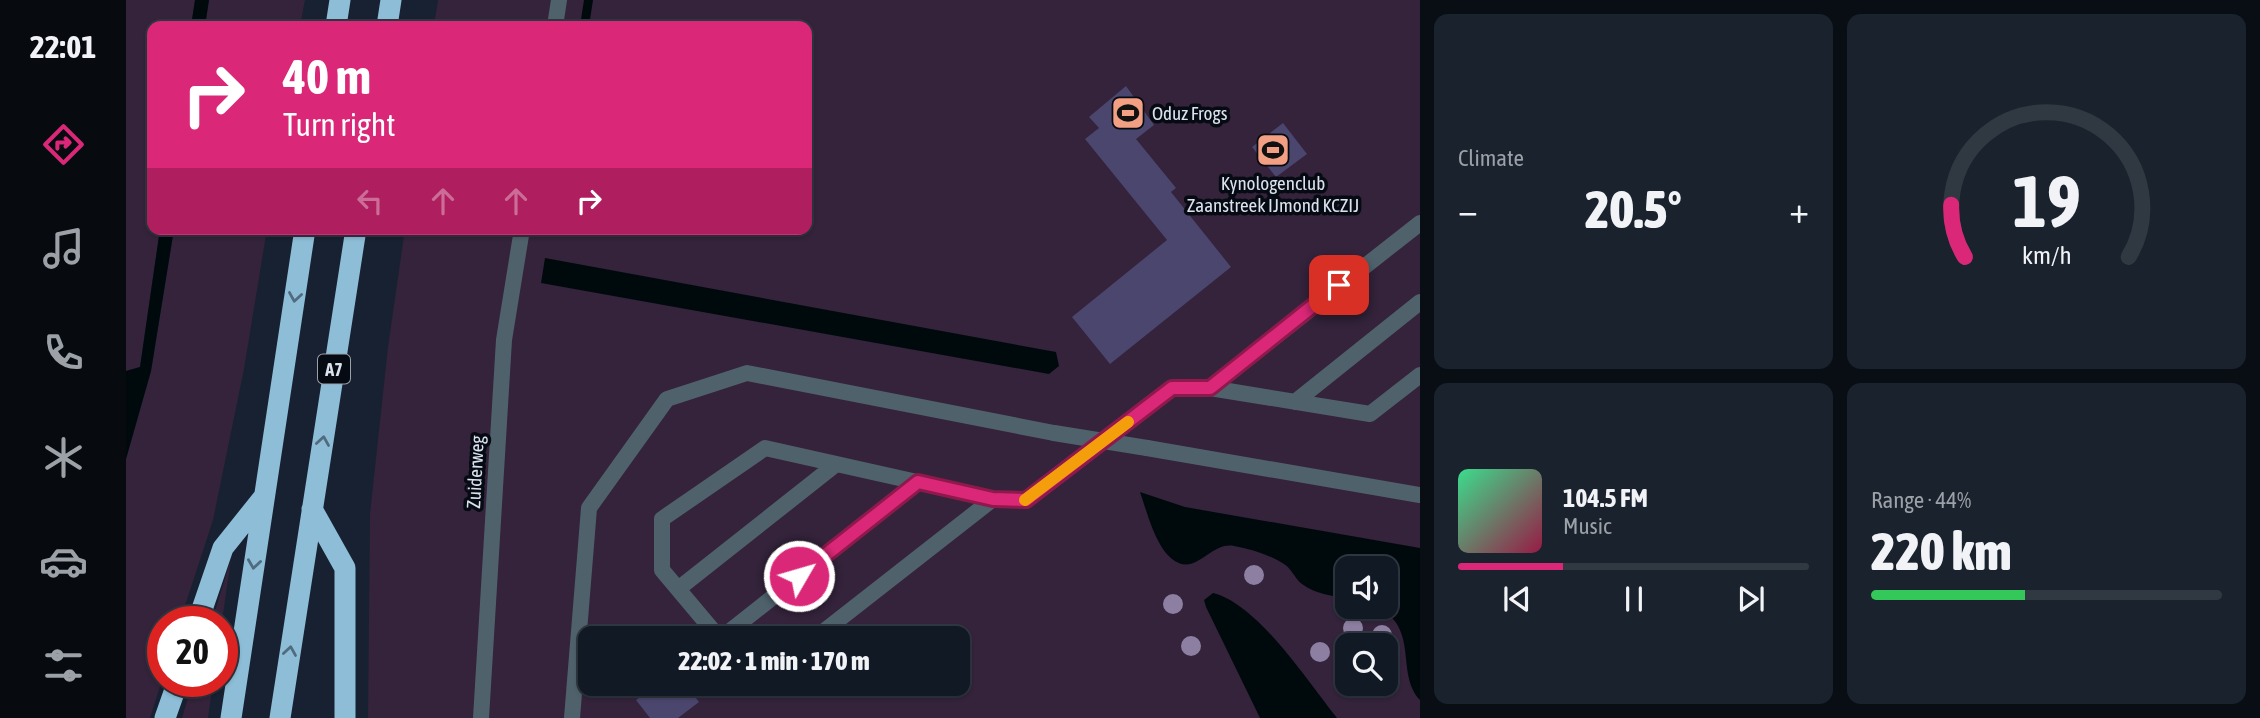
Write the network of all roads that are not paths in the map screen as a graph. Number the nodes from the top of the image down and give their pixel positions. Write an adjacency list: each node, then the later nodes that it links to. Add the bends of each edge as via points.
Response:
1 (340, 0): 4 (highway)
2 (391, 0): 5 (highway)
3 (559, 0): 6 (lane)
4 (337, 21)
5 (388, 21)
6 (556, 21)
7 (1420, 223): 13 (lane)
8 (304, 235): 18 (highway, one-way to 18)
9 (355, 235): 20 (highway, A7, one-way to 9)
10 (521, 235): 29 (lane, Zuiderweg, via 504,340)
11 (1420, 302): 14 (lane)
12 (1420, 375): 14 (lane, via 1370,414)
13 (1210, 388): 14 (lane); 19 (lane, via 1172,388 1026,500)
14 (1294, 402)
15 (835, 465): 16 (lane); 21 (lane); 21 (lane, via 765,448 662,519 662,570)
16 (918, 482): 19 (lane); 21 (lane, via 720,639)
17 (1420, 495): 30 (lane, bridge, via 1054,433 747,373 667,399 589,509)
18 (264, 497): 22 (highway, via 223,548); 26 (highway, one-way to 26)
19 (993, 499): 23 (lane)
20 (312, 509): 27 (highway, A7, one-way to 20); 28 (highway, via 345,568)
21 (678, 589)
22 (203, 606)
23 (831, 626)
24 (173, 697): 25 (highway)
25 (166, 718)
26 (231, 718)
27 (280, 718)
28 (345, 718)
29 (481, 718)
30 (572, 718)

